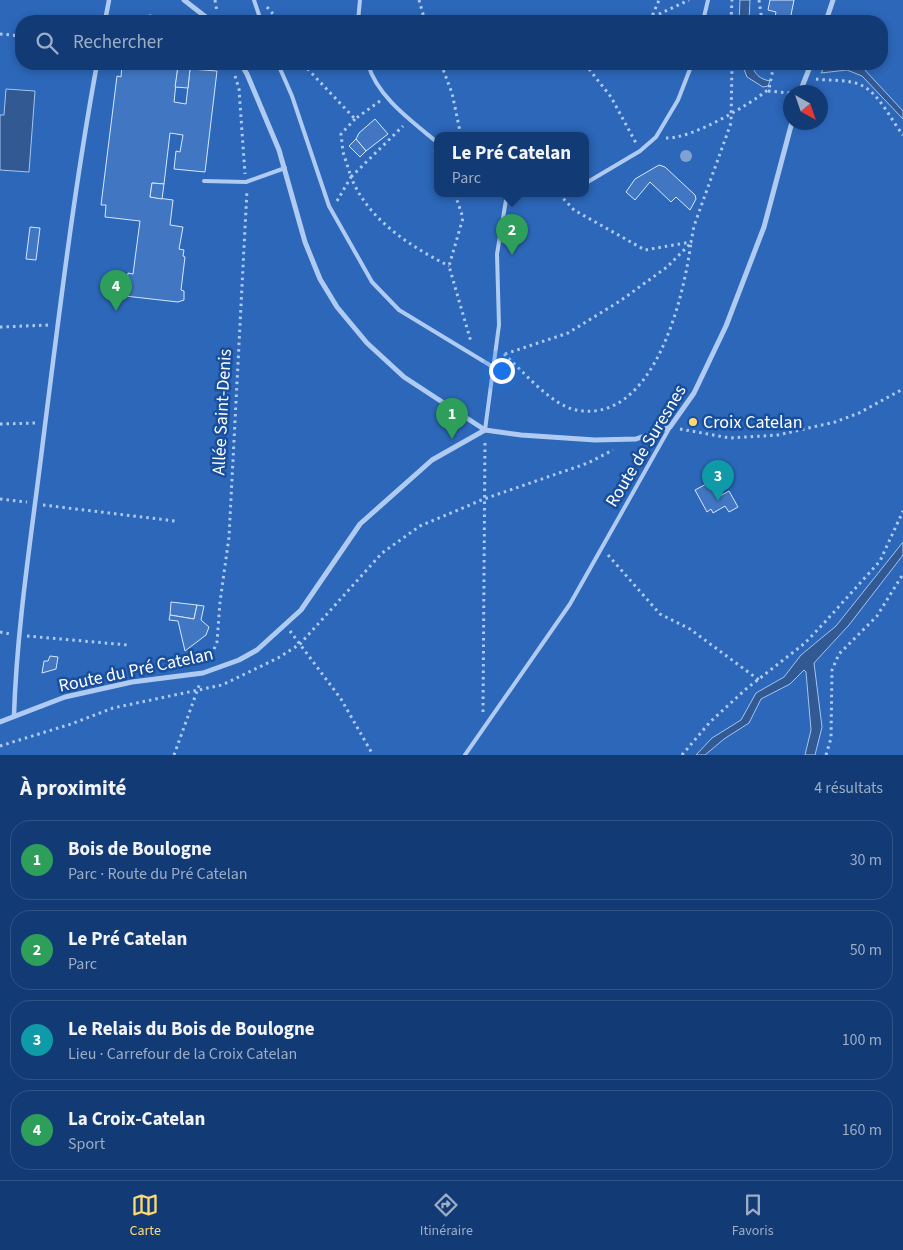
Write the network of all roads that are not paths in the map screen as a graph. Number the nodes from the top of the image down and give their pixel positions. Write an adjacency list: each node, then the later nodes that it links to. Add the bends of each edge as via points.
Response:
1 (109, 0): 7 (street)
2 (184, 0): 8 (street)
3 (254, 0): 9 (lane)
4 (360, 0): 10 (lane)
5 (708, 0): 11 (lane)
6 (833, 0): 12 (street)
7 (106, 15)
8 (204, 15)
9 (259, 15)
10 (359, 15)
11 (704, 15)
12 (828, 15)
13 (96, 70): 29 (street, via 84,133 35,504 19,635)
14 (244, 70): 22 (street)
15 (281, 70): 26 (lane, via 332,210 372,282 399,310)
16 (370, 70): 21 (lane, via 386,96)
17 (690, 70): 24 (lane, via 678,100 656,137 640,151)
18 (809, 70): 19 (street)
19 (803, 85)
20 (790, 130): 27 (street, Route de Suresnes, via 764,227 726,326 694,393)
21 (434, 140)
22 (285, 168): 23 (lane, via 246,182); 28 (street, via 305,242 320,279 338,307 367,343 404,377)
23 (204, 181)
24 (589, 181)
25 (506, 197): 26 (lane, via 497,254 498,325)
26 (493, 366): 28 (lane)
27 (670, 427): 28 (street, via 636,439 595,440); 31 (lane, Route de Suresnes, via 570,604)
28 (485, 430): 29 (street, Route du Pré Catelan, via 432,460 360,524 300,610 257,650 203,673 161,677 94,690)
29 (14, 716): 30 (street, Route du Pré Catelan)
30 (0, 722)
31 (466, 755)

